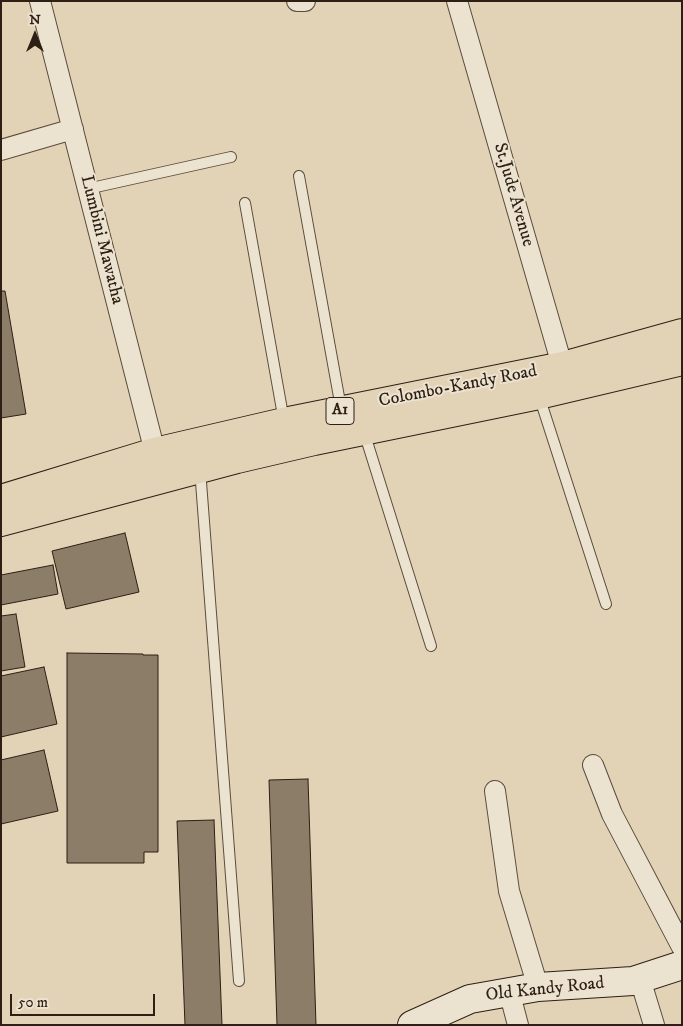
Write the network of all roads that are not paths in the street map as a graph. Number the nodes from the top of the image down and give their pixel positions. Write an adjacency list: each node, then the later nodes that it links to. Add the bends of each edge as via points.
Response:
1 (40, 1): 5 (street, Lumbini Mawatha)
2 (297, 1): 3 (street)
3 (305, 1)
4 (457, 1): 13 (street, St.Jude Avenue)
5 (73, 128): 6 (street); 9 (street, Lumbini Mawatha)
6 (1, 150)
7 (231, 157): 9 (lane)
8 (299, 176): 15 (lane)
9 (87, 188): 18 (street, Lumbini Mawatha)
10 (246, 203): 16 (lane)
11 (682, 333): 13 (highway, Colombo-Kandy Road / A1)
12 (682, 361): 13 (highway, Colombo-Kandy Road / A1)
13 (566, 377): 14 (highway, Colombo-Kandy Road / A1); 15 (highway, Colombo-Kandy Road / A1)
14 (539, 396): 17 (highway, Colombo-Kandy Road / A1); 22 (lane)
15 (342, 410): 16 (highway, Colombo-Kandy Road / A1)
16 (284, 422): 18 (highway, Colombo-Kandy Road / A1)
17 (364, 431): 19 (highway, Colombo-Kandy Road / A1); 23 (lane)
18 (158, 465): 19 (highway, Colombo-Kandy Road / A1); 20 (highway, Colombo-Kandy Road / A1); 21 (highway, Colombo-Kandy Road / A1)
19 (200, 468): 29 (lane)
20 (1, 498)
21 (1, 522)
22 (606, 604)
23 (432, 646)
24 (593, 765): 26 (street, via 612,814)
25 (495, 791): 30 (street, via 509,891)
26 (682, 947)
27 (682, 965): 28 (street, Old Kandy Road)
28 (640, 980): 30 (street, Old Kandy Road); 34 (street)
29 (239, 981)
30 (538, 986): 31 (street, Old Kandy Road)
31 (509, 991): 32 (street, Old Kandy Road, via 470,999); 33 (street)
32 (412, 1025)
33 (518, 1025)
34 (654, 1025)

